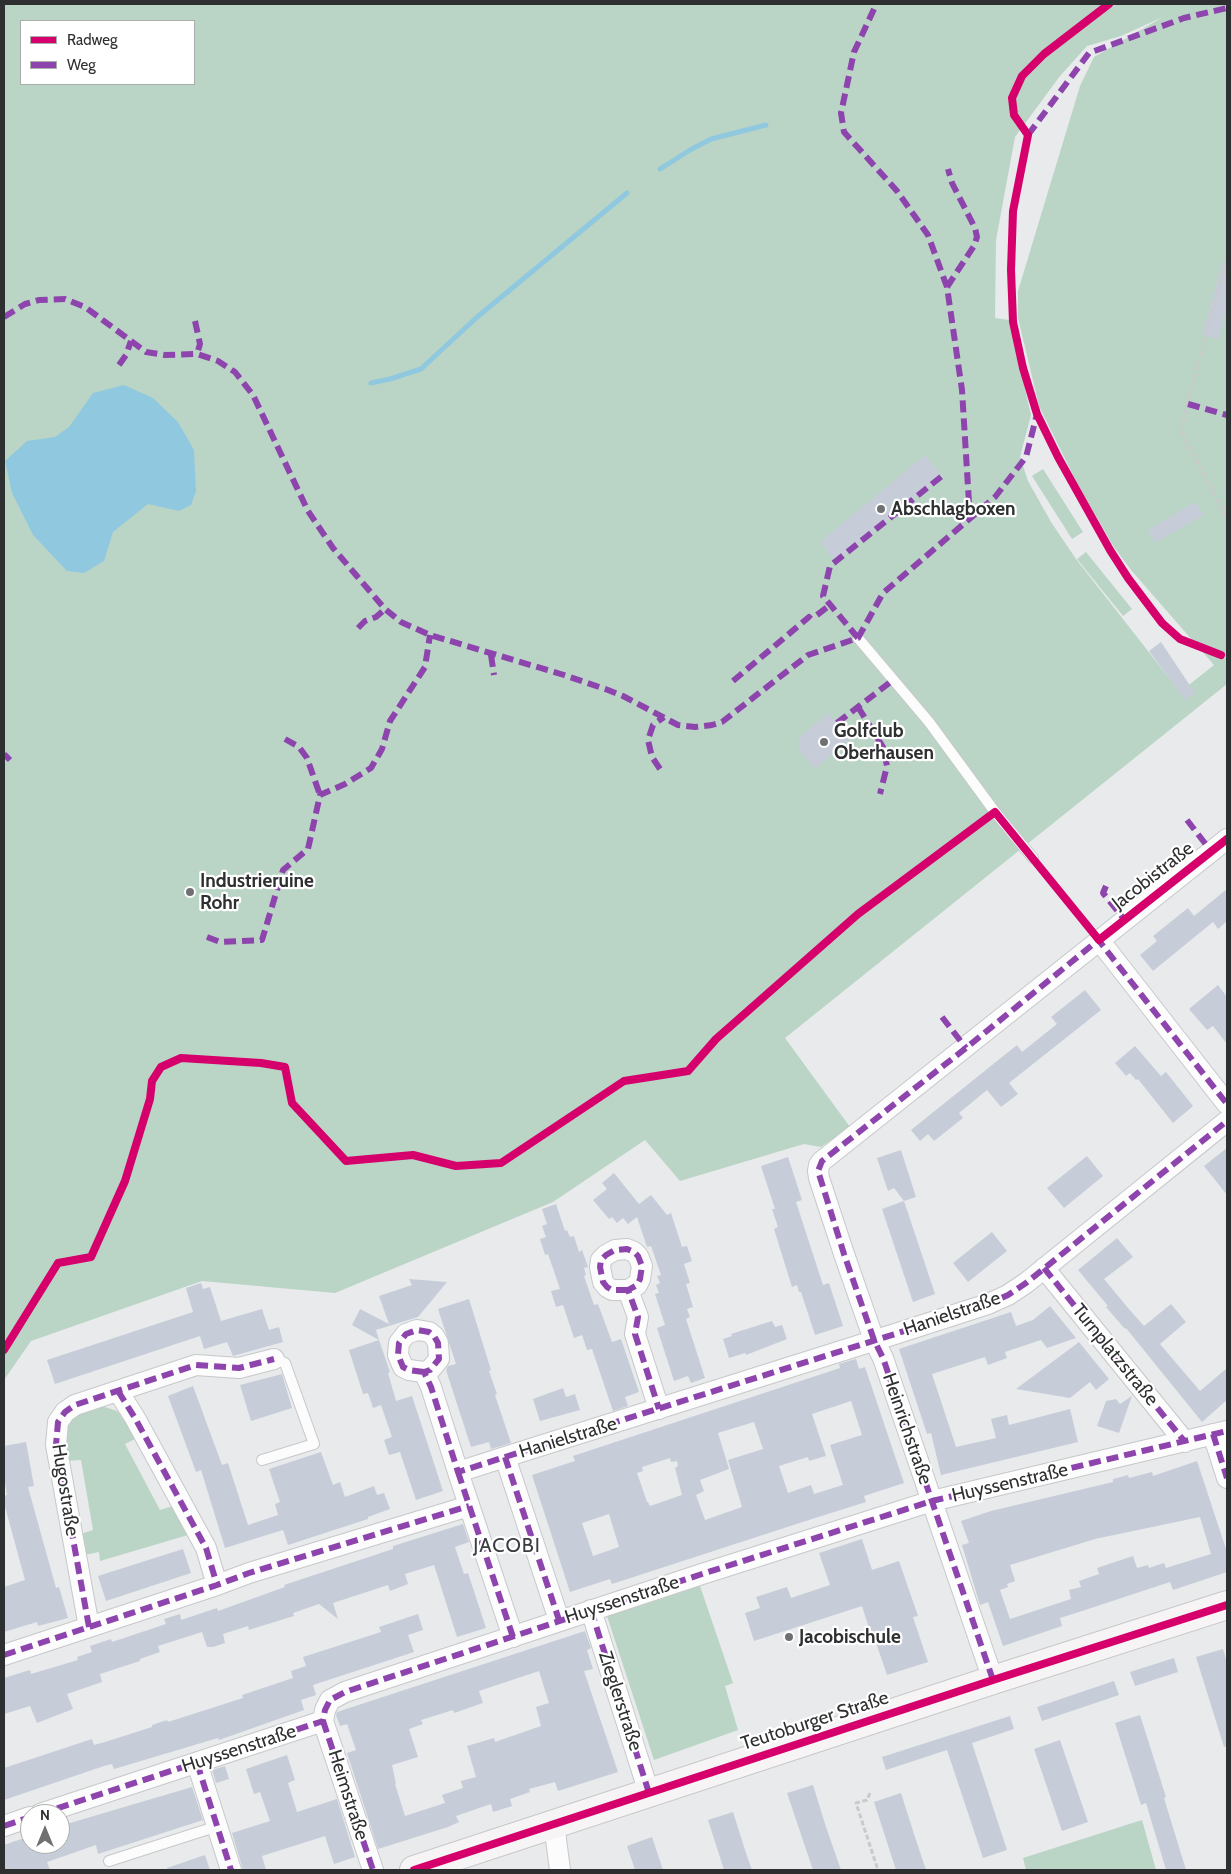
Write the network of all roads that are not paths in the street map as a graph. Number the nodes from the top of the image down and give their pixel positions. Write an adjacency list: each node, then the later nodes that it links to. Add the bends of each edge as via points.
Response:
1 (858, 638): 3 (lane, via 929,722)
2 (1227, 838): 4 (street, Jacobistraße)
3 (1033, 858)
4 (1098, 940): 5 (street); 7 (street, Jacobistraße, via 822,1161)
5 (1227, 1104)
6 (1227, 1121): 8 (street, Hanielstraße)
7 (819, 1178): 10 (street, Heinrichstraße)
8 (1044, 1268): 10 (street, Hanielstraße, via 1001,1298); 16 (street, Turnplatzstraße)
9 (628, 1290): 14 (street, via 638,1317 635,1334)
10 (874, 1340): 14 (street, Hanielstraße); 21 (street, Heinrichstraße)
11 (274, 1359): 13 (street, Hugostraße, via 239,1368 196,1365); 18 (lane, via 285,1363 314,1444)
12 (424, 1372): 19 (street)
13 (118, 1391): 23 (street, via 206,1548); 27 (street, Hugostraße, via 75,1405 58,1422 56,1433)
14 (659, 1409): 17 (street, Hanielstraße)
15 (1220, 1432): 16 (street, Huyssenstraße); 20 (street)
16 (1185, 1442): 21 (street, Huyssenstraße)
17 (505, 1458): 19 (street); 26 (street)
18 (262, 1460)
19 (458, 1472): 22 (street)
20 (1227, 1478)
21 (932, 1501): 25 (street, Huyssenstraße); 30 (street, Heinrichstraße)
22 (469, 1506): 23 (street, via 332,1546); 28 (street)
23 (217, 1586): 27 (street)
24 (1227, 1605): 30 (main road, Teutoburger Straße)
25 (591, 1610): 26 (street, Huyssenstraße); 33 (street, Zieglerstraße)
26 (559, 1620): 28 (street, Huyssenstraße)
27 (89, 1627): 29 (street)
28 (513, 1637): 31 (street, Huyssenstraße, via 337,1696 330,1700)
29 (4, 1655)
30 (993, 1680): 33 (main road, Teutoburger Straße)
31 (323, 1720): 32 (street, Huyssenstraße); 41 (street, Heimstraße)
32 (197, 1763): 34 (street, Huyssenstraße); 38 (street)
33 (649, 1793): 36 (main road, Teutoburger Straße)
34 (70, 1804)
35 (20, 1820): 37 (street)
36 (554, 1824): 42 (main road, Teutoburger Straße); 43 (street)
37 (4, 1826)
38 (218, 1826): 39 (lane); 40 (street)
39 (109, 1861)
40 (231, 1870)
41 (373, 1870)
42 (414, 1870)
43 (560, 1870)

